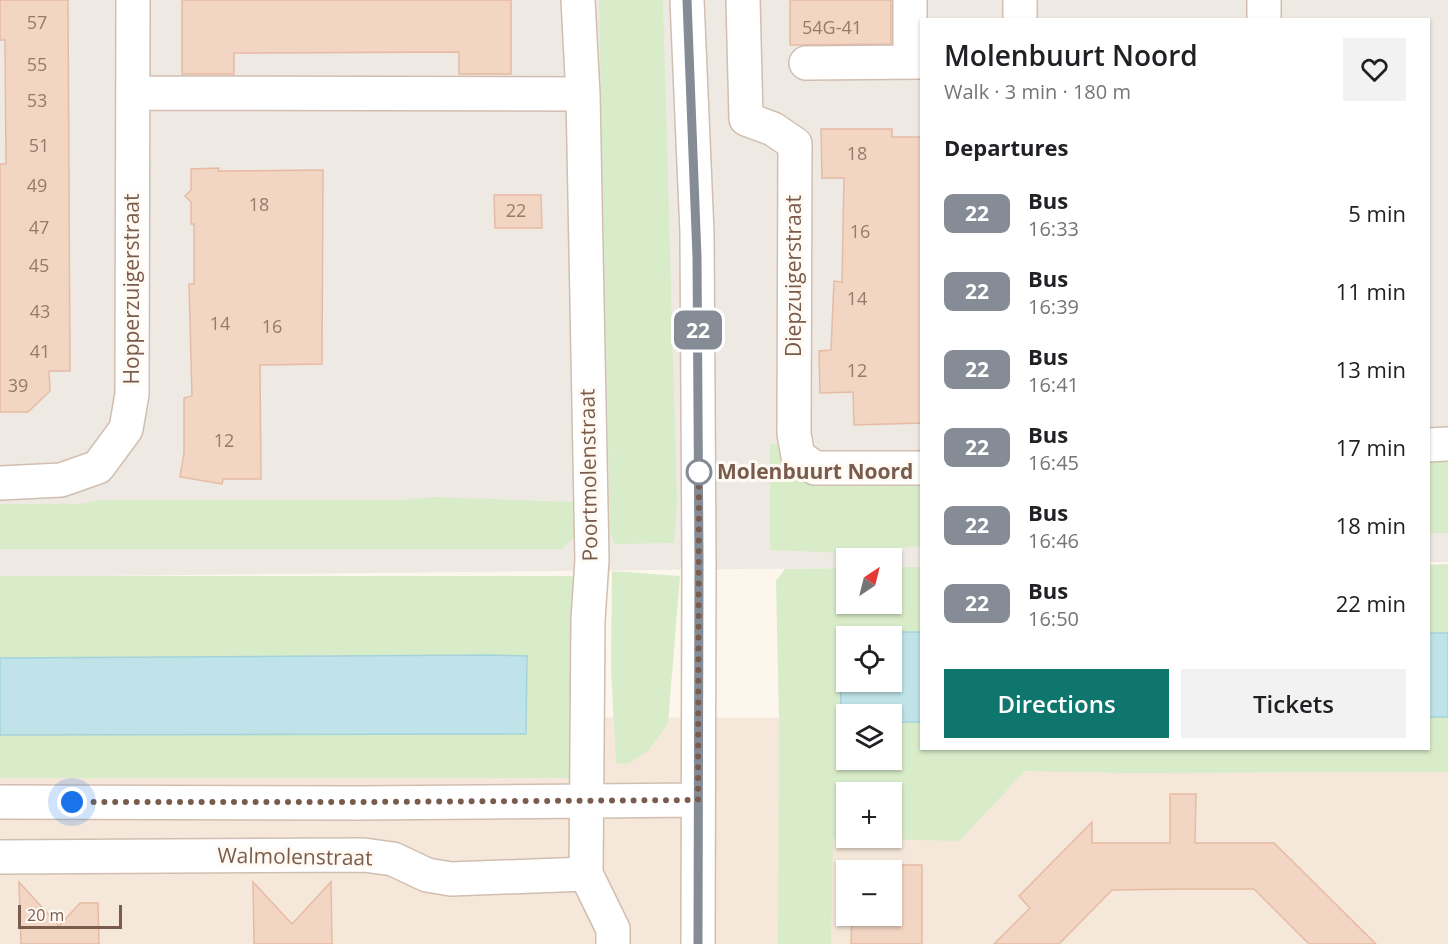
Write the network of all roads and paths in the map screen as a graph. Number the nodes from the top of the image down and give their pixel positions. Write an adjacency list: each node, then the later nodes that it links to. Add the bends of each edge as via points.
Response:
1 (133, 0): 12 (street, Hopperzuigerstraat)
2 (579, 0): 13 (street, Poortmolenstraat)
3 (687, 0): 19 (street, via 697,233)
4 (743, 0): 16 (street, Diepzuigerstraat, via 746,119 773,129 795,144 794,434 798,456 815,468)
5 (910, 0): 10 (street)
6 (1020, 0): 8 (street)
7 (1264, 0): 9 (street)
8 (1020, 18)
9 (1264, 18)
10 (916, 62): 11 (street)
11 (806, 63)
12 (133, 93): 13 (street); 17 (street, Hopperzuigerstraat, via 132,394 126,429 98,467 61,480)
13 (583, 94): 18 (street, Poortmolenstraat, via 592,560)
14 (1430, 444): 15 (street)
15 (1448, 444)
16 (920, 468)
17 (0, 483)
18 (587, 800): 19 (street); 20 (street); 22 (street, Poortmolenstraat)
19 (698, 800): 24 (street)
20 (0, 802)
21 (0, 857): 22 (street, Walmolenstraat, via 364,855 393,859 427,874 451,879)
22 (586, 874): 23 (street, Poortmolenstraat, via 613,929)
23 (613, 944)
24 (698, 944)

